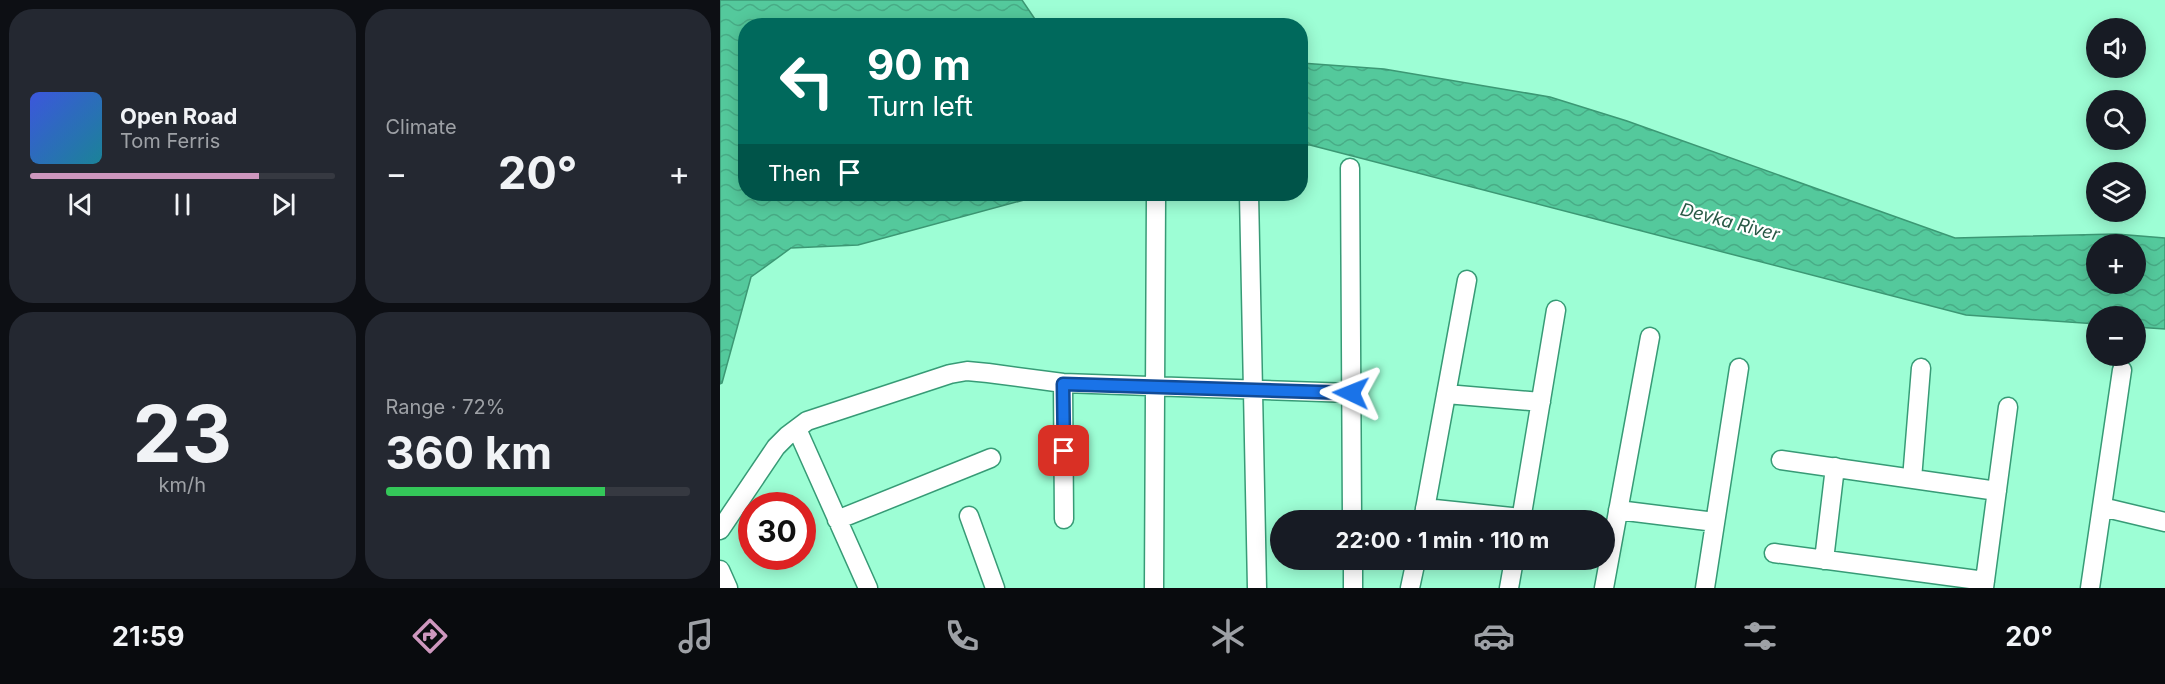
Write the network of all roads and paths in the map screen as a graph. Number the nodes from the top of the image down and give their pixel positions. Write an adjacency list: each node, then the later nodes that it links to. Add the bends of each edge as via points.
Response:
1 (1350, 168): 13 (street)
2 (1155, 201): 11 (street)
3 (1249, 201): 12 (street)
4 (1467, 280): 14 (street)
5 (1556, 310): 15 (street)
6 (1650, 337): 27 (street)
7 (1739, 368): 32 (street)
8 (1921, 368): 21 (street)
9 (2122, 370): 23 (street)
10 (1063, 384): 11 (street); 17 (street, via 967,371 807,421); 29 (street)
11 (1155, 387): 12 (street); 46 (street)
12 (1253, 390): 13 (street); 47 (street)
13 (1351, 393): 24 (street)
14 (1446, 394): 15 (street); 25 (street)
15 (1540, 402): 26 (street)
16 (2008, 408): 22 (street)
17 (797, 429): 30 (street); 34 (street, via 776,447)
18 (991, 458): 30 (street)
19 (1781, 460): 20 (street)
20 (1835, 467): 21 (street); 36 (street)
21 (1912, 479): 22 (street)
22 (1997, 490): 42 (street)
23 (2102, 507): 33 (street); 53 (street)
24 (1352, 510)
25 (1425, 510)
26 (1522, 510)
27 (1618, 510): 31 (street); 32 (street)
28 (969, 516): 45 (street)
29 (1064, 519)
30 (837, 520): 44 (street)
31 (1615, 520)
32 (1715, 522): 52 (street)
33 (2165, 522)
34 (720, 530)
35 (1774, 553): 36 (street)
36 (1824, 560): 42 (street)
37 (720, 570): 43 (street)
38 (1353, 570): 48 (street)
39 (1414, 570): 49 (street)
40 (1512, 570): 50 (street)
41 (1606, 570): 51 (street)
42 (1985, 585)
43 (728, 588)
44 (868, 588)
45 (995, 588)
46 (1154, 588)
47 (1257, 588)
48 (1353, 588)
49 (1410, 588)
50 (1509, 588)
51 (1604, 588)
52 (1705, 588)
53 (2090, 588)

